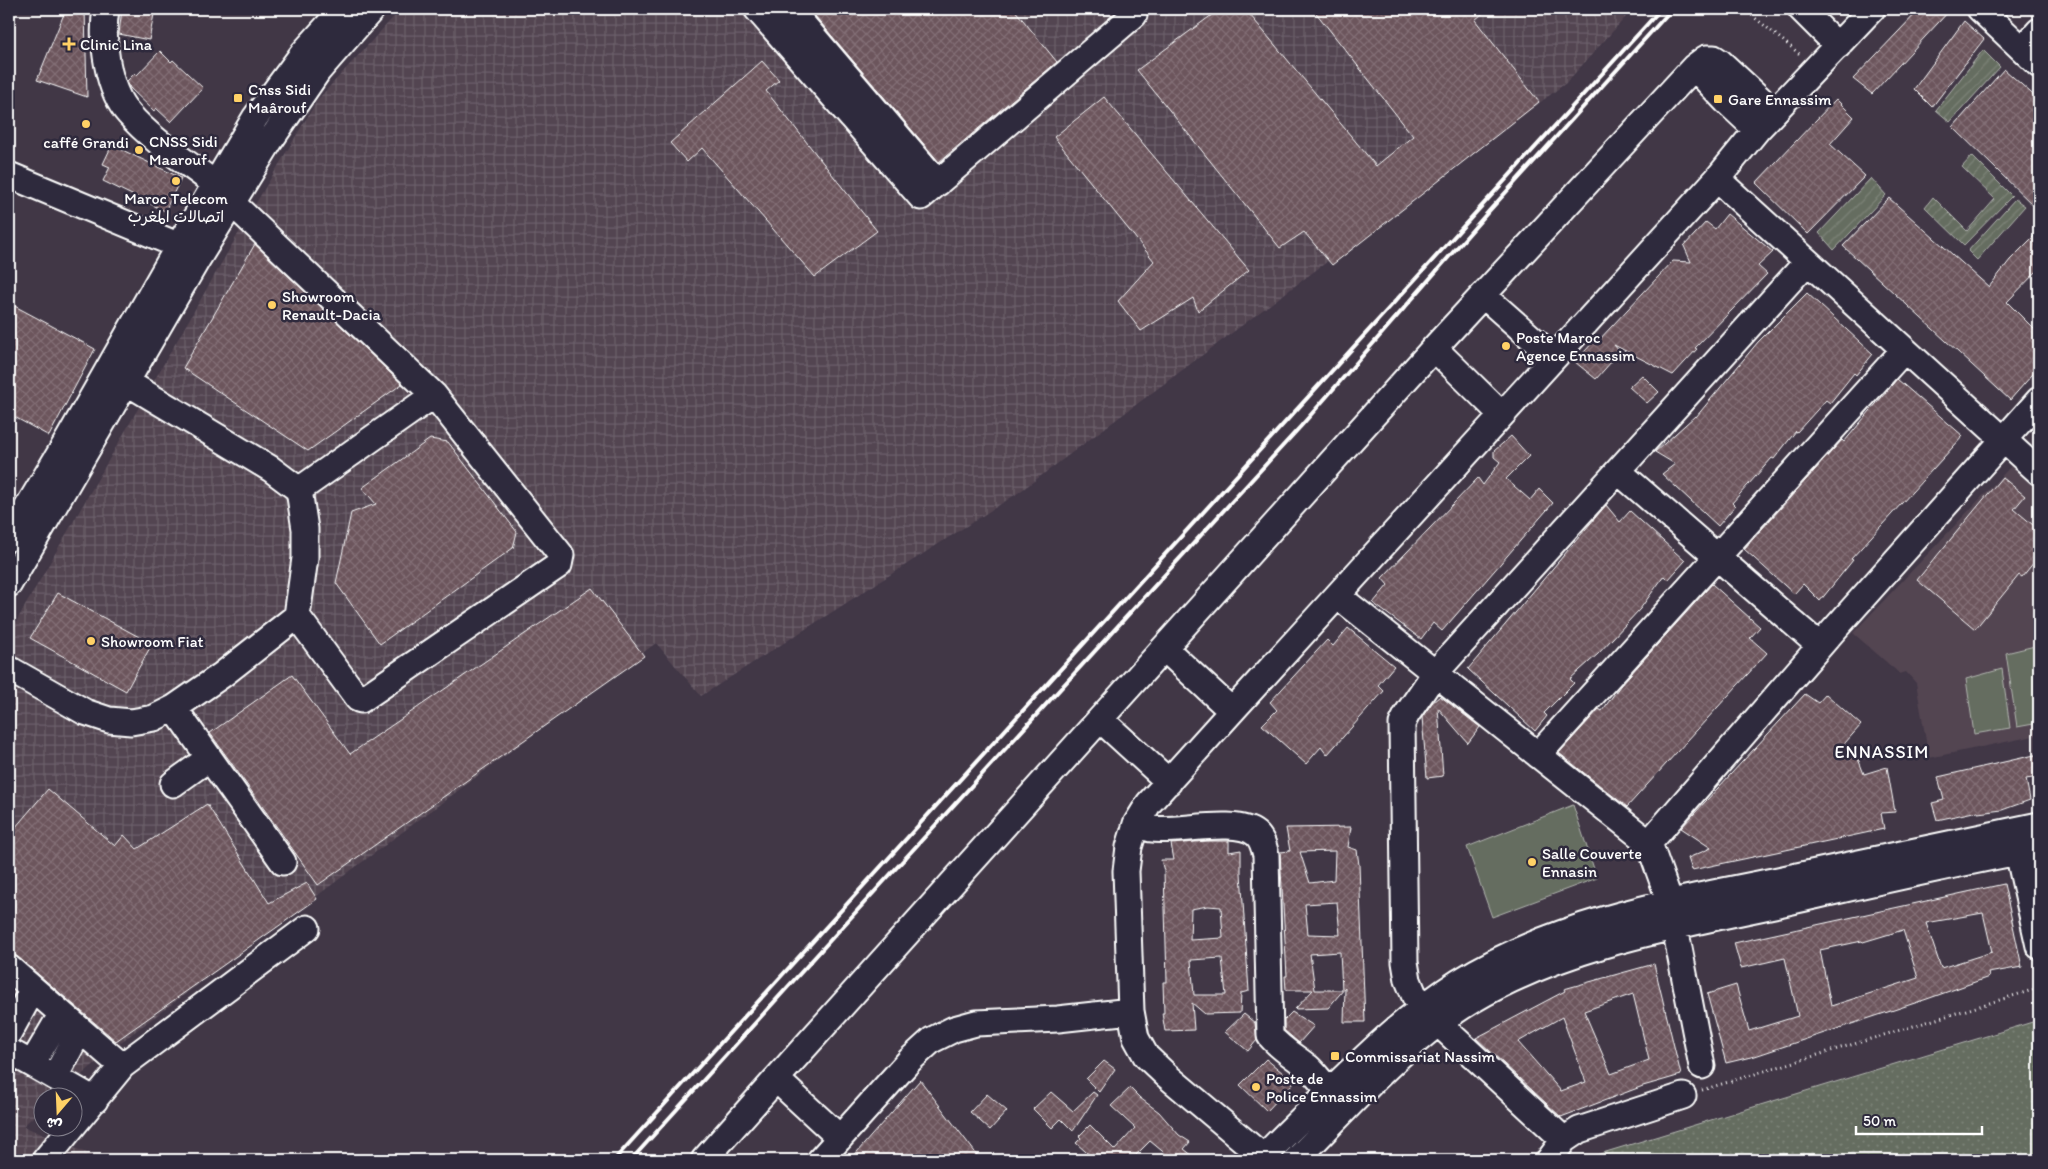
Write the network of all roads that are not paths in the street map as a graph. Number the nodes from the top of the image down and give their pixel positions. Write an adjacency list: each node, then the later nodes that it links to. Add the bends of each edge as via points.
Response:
1 (106, 9): 17 (street, via 104,36 112,84 119,101 128,114)
2 (343, 9): 17 (street, via 304,52 255,118)
3 (372, 9): 19 (street, via 318,71)
4 (757, 9): 18 (street)
5 (790, 9): 18 (street)
6 (1130, 9): 18 (street, via 1134,15)
7 (1801, 9): 10 (street)
8 (1872, 9): 10 (street)
9 (1980, 9): 11 (street)
10 (1838, 46): 13 (street)
11 (2034, 48)
12 (1694, 67): 13 (street, via 1706,58 1714,58); 14 (street); 22 (street)
13 (1774, 112): 14 (street)
14 (1757, 130): 16 (street)
15 (9, 175): 20 (street)
16 (1716, 179): 21 (street); 25 (street)
17 (215, 184): 20 (street)
18 (929, 190)
19 (232, 203): 20 (street); 27 (street)
20 (190, 250): 26 (street)
21 (1807, 262): 24 (street); 31 (street)
22 (1483, 295): 23 (street); 25 (street)
23 (1434, 348): 29 (street); 40 (street)
24 (1904, 350): 30 (street); 35 (street)
25 (1553, 358): 29 (street)
26 (116, 376): 33 (street, via 271,469); 34 (street, via 69,438); 36 (street)
27 (434, 395): 33 (street); 38 (street, via 561,555 559,565 359,700)
28 (2039, 400): 30 (street)
29 (1501, 414): 37 (street)
30 (2003, 439): 32 (street); 39 (street)
31 (1618, 471): 35 (street); 42 (street)
32 (2039, 472)
33 (299, 490): 38 (street, via 305,529 305,558)
34 (9, 538)
35 (1717, 557): 39 (street); 46 (street)
36 (9, 584)
37 (1338, 596): 42 (street); 44 (street)
38 (297, 616): 43 (street, via 222,676)
39 (1820, 646): 52 (street)
40 (1164, 648): 44 (street); 45 (street)
41 (9, 668): 43 (street, via 86,712 109,720 131,722 154,718)
42 (1435, 673): 46 (street); 62 (street, via 1407,714 1401,731 1406,962 1408,980 1415,996)
43 (174, 708): 47 (street)
44 (1232, 710): 48 (street)
45 (1100, 719): 48 (street); 71 (street)
46 (1538, 755): 52 (street)
47 (210, 758): 49 (street); 54 (street)
48 (1168, 782): 50 (street)
49 (173, 784)
50 (1136, 824): 61 (street, via 1126,871); 72 (street, via 1152,829 1239,827 1256,834 1262,841 1266,855 1270,1036 1310,1069)
51 (2039, 825): 55 (street)
52 (1649, 843): 55 (street)
53 (2028, 850): 56 (street); 58 (street)
54 (283, 862)
55 (1670, 902): 56 (street); 62 (street, via 1588,924 1503,958 1460,981)
56 (1675, 926): 62 (street, via 1575,954 1472,1000); 69 (street)
57 (307, 928): 68 (street)
58 (2039, 946)
59 (9, 968): 60 (street)
60 (33, 989): 64 (street); 68 (street)
61 (1131, 1011): 75 (street, via 976,1023 954,1029 932,1040 910,1060); 80 (street, via 1136,1038 1146,1056)
62 (1430, 1014): 72 (street, via 1384,1038); 76 (street); 81 (street, via 1401,1055)
63 (55, 1025): 67 (street)
64 (9, 1033)
65 (74, 1042): 70 (street)
66 (9, 1051): 67 (street)
67 (32, 1064): 70 (street)
68 (122, 1066): 74 (street)
69 (1702, 1066)
70 (54, 1077): 74 (street)
71 (776, 1079): 75 (street); 78 (street)
72 (1330, 1091): 80 (street)
73 (1683, 1096): 76 (street, via 1579,1130)
74 (95, 1100): 77 (street)
75 (840, 1138): 79 (street)
76 (1564, 1140): 82 (street)
77 (45, 1160)
78 (704, 1160)
79 (820, 1160)
80 (1263, 1160)
81 (1296, 1160)
82 (1549, 1160)

